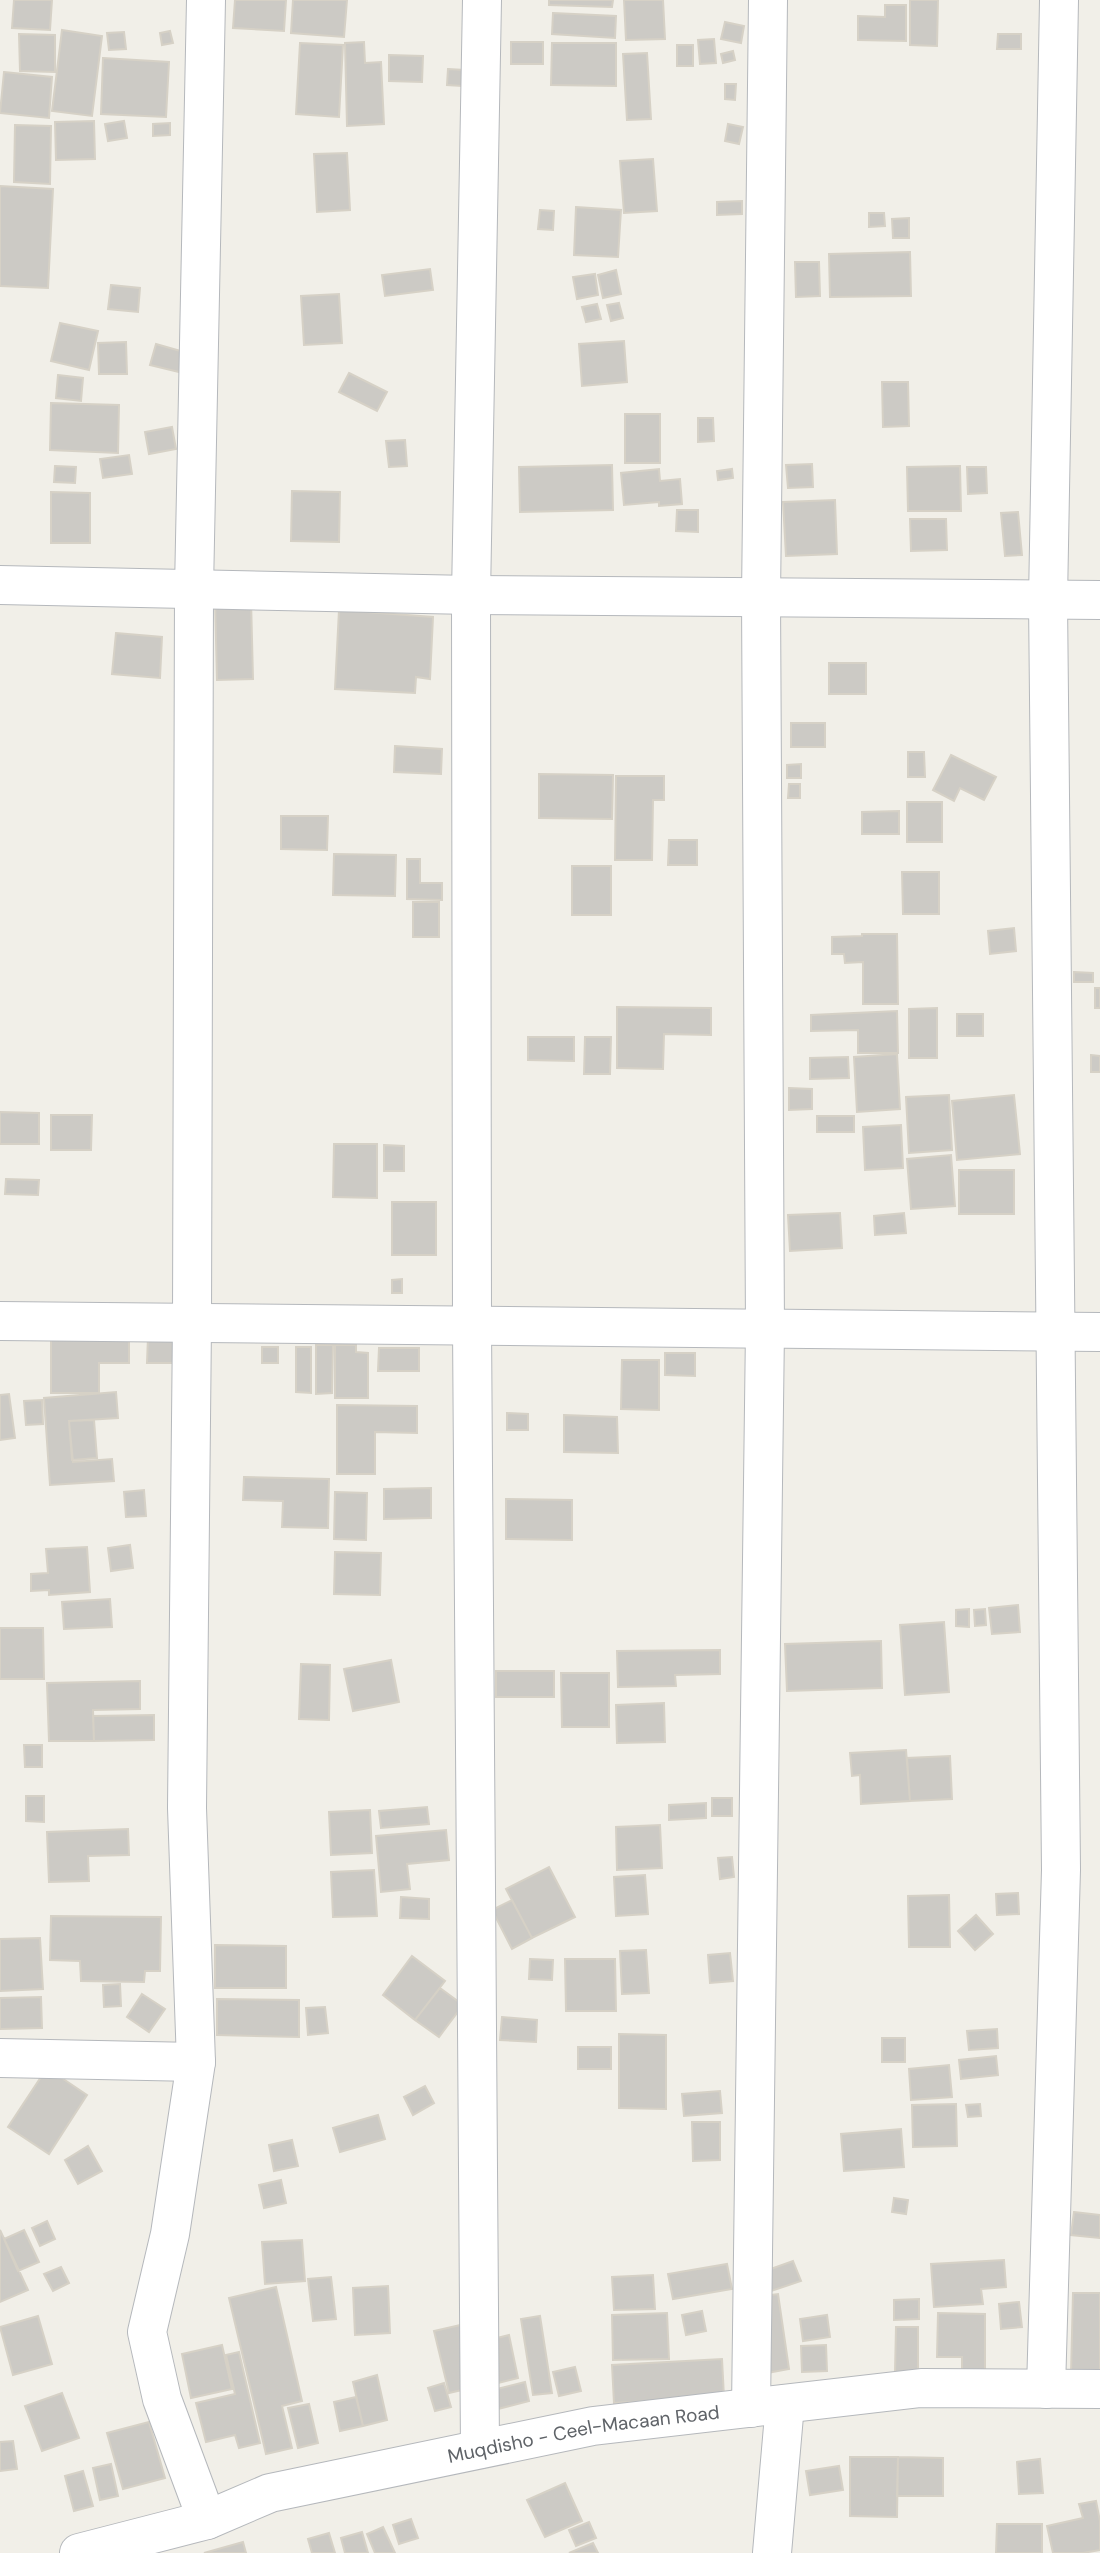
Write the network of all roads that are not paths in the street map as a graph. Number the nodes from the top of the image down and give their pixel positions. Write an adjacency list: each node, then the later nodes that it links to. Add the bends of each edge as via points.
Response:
1 (206, 0): 6 (street)
2 (482, 0): 7 (street)
3 (768, 0): 8 (street)
4 (1059, 0): 9 (street)
5 (0, 585): 6 (street)
6 (194, 589): 7 (street); 12 (street)
7 (471, 595): 8 (street); 13 (street)
8 (761, 597): 9 (street); 14 (street)
9 (1048, 600): 10 (street); 15 (street)
10 (1100, 600)
11 (0, 1321): 12 (street)
12 (192, 1323): 13 (street); 18 (street, via 187,1808)
13 (472, 1326): 14 (street); 22 (street)
14 (765, 1329): 15 (street); 21 (street)
15 (1055, 1332): 16 (street); 19 (street, via 1061,1870)
16 (1100, 1332)
17 (0, 2058): 18 (street)
18 (196, 2062): 23 (street, via 170,2234 147,2332 162,2399)
19 (1046, 2389): 20 (street, Muqdisho - Ceel-Macaan Road); 21 (street, Muqdisho - Ceel-Macaan Road, via 921,2388)
20 (1100, 2389)
21 (768, 2406): 22 (street, Muqdisho - Ceel-Macaan Road, via 593,2426); 25 (street)
22 (480, 2449): 23 (street, Muqdisho - Ceel-Macaan Road, via 270,2493)
23 (208, 2520): 24 (street, Muqdisho - Ceel-Macaan Road)
24 (79, 2553)
25 (772, 2553)

